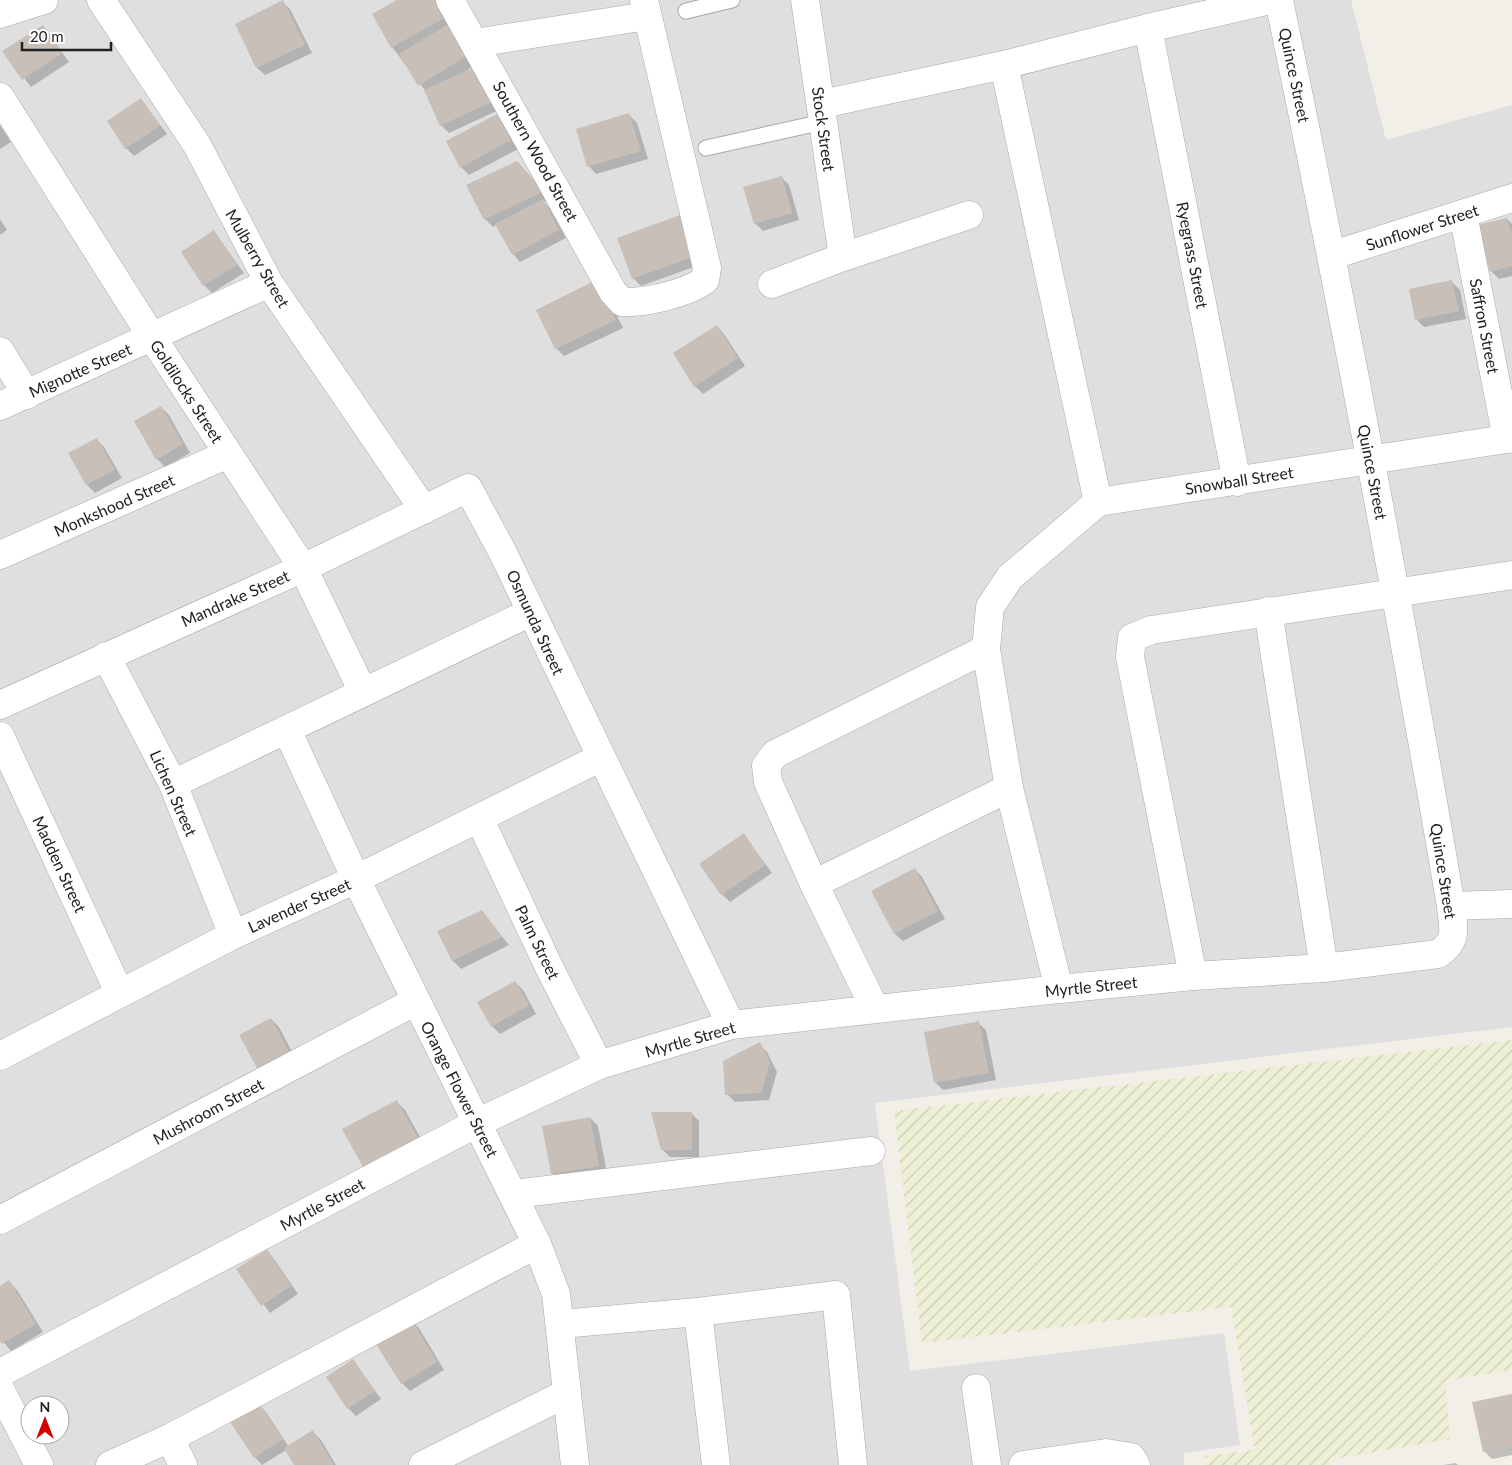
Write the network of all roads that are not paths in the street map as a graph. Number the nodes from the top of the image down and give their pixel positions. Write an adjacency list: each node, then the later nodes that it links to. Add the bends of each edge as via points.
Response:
1 (44, 0): 10 (street)
2 (101, 0): 22 (street, Mulberry Street, via 197,145)
3 (450, 0): 12 (street, Southern Wood Street)
4 (732, 0): 9 (lane)
5 (805, 0): 15 (street, Stock Street)
6 (1270, 0): 11 (street)
7 (1279, 0): 20 (street, Quince Street)
8 (645, 8): 12 (street); 12 (street, Southern Wood Street, via 707,268 705,280 695,287 636,303 622,302 613,292)
9 (686, 12)
10 (0, 14)
11 (1148, 28): 13 (street); 31 (street, Ryegrass Street)
12 (476, 43)
13 (1004, 65): 15 (street); 33 (street)
14 (0, 97): 24 (street, Goldilocks Street)
15 (822, 113): 16 (lane); 21 (street, Stock Street)
16 (706, 148)
17 (1512, 198): 18 (street, Sunflower Street)
18 (1463, 214): 20 (street, Sunflower Street); 28 (street, Saffron Street)
19 (969, 215): 21 (street)
20 (1333, 255): 30 (street, Quince Street)
21 (843, 257): 23 (street)
22 (269, 283): 24 (street, Mignotte Street); 34 (street, Mulberry Street)
23 (772, 284)
24 (152, 337): 26 (street, Mignotte Street); 29 (street, Goldilocks Street)
25 (0, 351): 26 (street)
26 (27, 394): 27 (street, Mignotte Street)
27 (0, 406)
28 (1510, 438): 30 (street, Snowball Street)
29 (228, 454): 35 (street, Monkshood Street); 36 (street, Goldilocks Street)
30 (1370, 458): 31 (street, Snowball Street); 38 (street, Quince Street)
31 (1237, 482): 33 (street, Snowball Street)
32 (468, 488): 34 (street, Mandrake Street); 39 (street, Osmunda Street)
33 (1098, 502): 41 (street, via 998,591 990,607)
34 (424, 510): 36 (street, Mandrake Street)
35 (0, 556)
36 (303, 568): 42 (street, Mandrake Street); 43 (street, Goldilocks Street)
37 (1512, 575): 38 (street)
38 (1397, 593): 40 (street); 54 (street, Quince Street)
39 (531, 612): 43 (street); 47 (street, Osmunda Street)
40 (1268, 612): 57 (street); 58 (street, via 1151,630 1132,638 1130,657)
41 (986, 649): 49 (street); 52 (street, via 775,754 766,766 768,782)
42 (106, 656): 44 (street, Mandrake Street); 48 (street, Lichen Street)
43 (364, 692): 45 (street)
44 (0, 706)
45 (286, 730): 48 (street); 51 (street, Orange Flower Street)
46 (0, 736): 60 (street, Madden Street)
47 (600, 758): 50 (street, Lavender Street); 63 (street, Osmunda Street)
48 (173, 784): 55 (street, Lichen Street)
49 (1009, 788): 52 (street); 59 (street)
50 (479, 818): 51 (street, Lavender Street); 65 (street, Palm Street, via 549,967)
51 (356, 879): 55 (street, Lavender Street); 61 (street, Orange Flower Street)
52 (814, 884): 62 (street)
53 (1512, 904): 54 (street)
54 (1451, 906): 56 (street, Quince Street, via 1453,938)
55 (233, 935): 60 (street, Lavender Street)
56 (1450, 946): 57 (street, Myrtle Street, via 1438,954)
57 (1324, 968): 58 (street, Myrtle Street)
58 (1193, 976): 59 (street, Myrtle Street)
59 (1059, 989): 62 (street, Myrtle Street)
60 (119, 992): 64 (street, Lavender Street)
61 (416, 1002): 66 (street, Orange Flower Street); 69 (street, Mushroom Street)
62 (875, 1009): 63 (street, Myrtle Street)
63 (731, 1025): 65 (street, Myrtle Street)
64 (0, 1056)
65 (600, 1065): 66 (street, Myrtle Street)
66 (477, 1123): 68 (street, Orange Flower Street); 73 (street, Myrtle Street)
67 (871, 1151): 68 (street)
68 (514, 1194): 70 (street, Orange Flower Street)
69 (0, 1220)
70 (537, 1244): 72 (street, Orange Flower Street, via 556,1294); 77 (street)
71 (698, 1312): 72 (street); 83 (street); 84 (street, via 836,1295)
72 (560, 1324): 76 (street, Orange Flower Street)
73 (0, 1373)
74 (976, 1388): 85 (street)
75 (0, 1389): 79 (street)
76 (567, 1393): 78 (street); 82 (street, Orange Flower Street)
77 (170, 1438): 80 (street); 81 (street)
78 (433, 1463)
79 (39, 1465)
80 (110, 1465)
81 (183, 1465)
82 (575, 1465)
83 (716, 1465)
84 (853, 1465)
85 (987, 1465)
86 (1023, 1465): 87 (street, via 1106,1453 1131,1457)
87 (1136, 1465)

